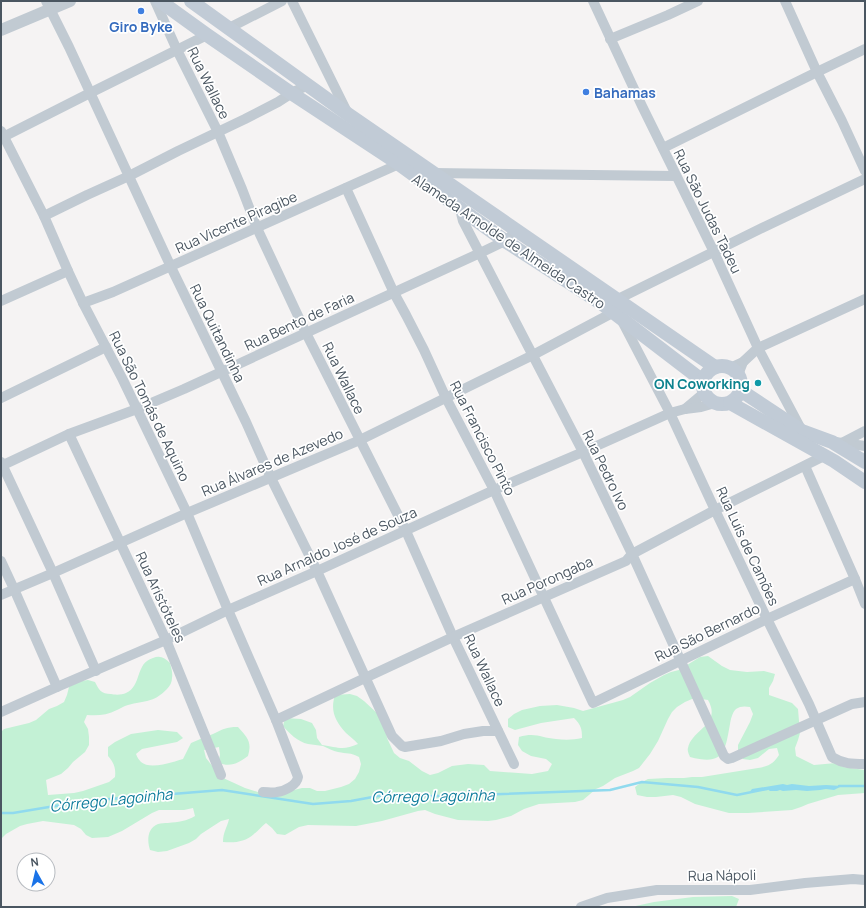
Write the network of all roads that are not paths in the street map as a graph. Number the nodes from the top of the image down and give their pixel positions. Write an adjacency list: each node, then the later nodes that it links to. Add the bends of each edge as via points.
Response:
1 (70, 1): 10 (street)
2 (155, 1): 15 (street, Rua Wallace)
3 (160, 1): 13 (main road, Alameda Arnolde de Almeida Castro)
4 (191, 1): 11 (main road, Alameda Arnolde de Almeida Castro)
5 (282, 1): 11 (street)
6 (292, 1): 21 (street)
7 (592, 1): 14 (street, Rua São Judas Tadeu)
8 (698, 1): 14 (street)
9 (785, 1): 17 (street)
10 (48, 5): 12 (street); 19 (street, Rua Quitandinha)
11 (229, 28): 18 (main road, Alameda Arnolde de Almeida Castro)
12 (1, 30)
13 (207, 35): 15 (street); 20 (main road, Alameda Arnolde de Almeida Castro)
14 (610, 40): 24 (street, Rua São Judas Tadeu)
15 (177, 50): 19 (street); 22 (street, Rua Wallace)
16 (865, 50): 17 (street)
17 (817, 72): 24 (street); 26 (street)
18 (309, 85): 20 (street); 21 (main road, Alameda Arnolde de Almeida Castro)
19 (90, 92): 23 (street); 28 (street, Rua Quitandinha)
20 (292, 93): 22 (street); 25 (main road, Alameda Arnolde de Almeida Castro)
21 (349, 115): 27 (main road, Alameda Arnolde de Almeida Castro)
22 (218, 132): 28 (street); 34 (street, Rua Wallace)
23 (2, 135): 33 (street, Rua São Tomás de Aquino)
24 (663, 148): 29 (street, Rua São Judas Tadeu)
25 (399, 164): 31 (street, Rua Vicente Piragibe); 32 (main road, Alameda Arnolde de Almeida Castro)
26 (865, 171)
27 (433, 173): 29 (street); 32 (main road, Alameda Arnolde de Almeida Castro)
28 (129, 176): 33 (street); 39 (street, Rua Quitandinha)
29 (676, 176): 37 (street, Rua São Judas Tadeu)
30 (865, 180): 37 (street, Rua Álvares de Azevedo)
31 (346, 188): 34 (street, Rua Vicente Piragibe); 41 (street, Rua Francisco Pinto)
32 (464, 203): 35 (main road, Alameda Arnolde de Almeida Castro); 36 (main road, Alameda Arnolde de Almeida Castro); 38 (street, Rua Pedro Ivo, via 463,221)
33 (44, 216): 40 (street, Rua São Tomás de Aquino)
34 (257, 228): 39 (street, Rua Vicente Piragibe); 46 (street, Rua Wallace)
35 (517, 231): 36 (street, Rua Bento de Faria); 45 (main road, Alameda Arnolde de Almeida Castro)
36 (505, 241): 38 (street, Rua Bento de Faria); 45 (main road, Alameda Arnolde de Almeida Castro, via 601,303)
37 (714, 252): 45 (street, Rua Álvares de Azevedo); 48 (street, Rua São Judas Tadeu)
38 (480, 254): 41 (street, Rua Bento de Faria); 49 (street, Rua Pedro Ivo)
39 (171, 267): 44 (street, Rua Vicente Piragibe); 52 (street, Rua Quitandinha)
40 (68, 271): 43 (street); 44 (street, Rua São Tomás de Aquino)
41 (394, 293): 46 (street, Rua Bento de Faria); 56 (street, Rua Francisco Pinto)
42 (865, 298): 48 (street)
43 (1, 302)
44 (83, 303): 47 (street, Rua São Tomás de Aquino)
45 (617, 310): 49 (street, Rua Álvares de Azevedo); 50 (main road, Alameda Arnolde de Almeida Castro); 53 (main road, Alameda Arnolde de Almeida Castro); 61 (street, Rua Luis de Camões)
46 (306, 333): 52 (street, Rua Bento de Faria); 65 (street, Rua Wallace)
47 (106, 347): 55 (street); 59 (street, Rua São Tomás de Aquino)
48 (758, 348): 51 (street); 62 (street, Rua São Judas Tadeu)
49 (533, 355): 56 (street, Rua Álvares de Azevedo); 68 (street, Rua Pedro Ivo)
50 (716, 367): 51 (main road); 53 (main road, via 706,375)
51 (737, 368): 54 (main road, via 741,381)
52 (221, 372): 59 (street, Rua Bento de Faria); 73 (street, Rua Quitandinha)
53 (703, 387): 57 (main road, via 707,398); 60 (street, Rua Arnaldo José de Souza)
54 (740, 390): 58 (main road, via 736,399); 62 (main road)
55 (1, 398)
56 (446, 398): 65 (street, Rua Álvares de Azevedo); 75 (street, Rua Francisco Pinto)
57 (715, 403): 58 (main road); 60 (street, Rua Arnaldo José de Souza)
58 (730, 403): 69 (main road)
59 (137, 409): 64 (street, Rua Bento de Faria); 77 (street, Rua São Tomás de Aquino)
60 (685, 409): 61 (street, Rua Arnaldo José de Souza)
61 (670, 414): 68 (street, Rua Arnaldo José de Souza); 76 (street, Rua Luis de Camões)
62 (802, 431): 66 (main road)
63 (865, 431): 66 (street)
64 (69, 434): 71 (street, Rua Bento de Faria); 79 (street, Rua Aristóteles)
65 (360, 440): 73 (street, Rua Álvares de Azevedo); 78 (street, Rua Wallace)
66 (837, 442): 67 (street); 70 (main road)
67 (865, 446)
68 (583, 452): 75 (street, Rua Arnaldo José de Souza); 80 (street, Rua Pedro Ivo)
69 (824, 456): 72 (street, Rua Porongaba); 74 (main road)
70 (865, 462)
71 (2, 464): 83 (street)
72 (805, 466): 76 (street, Rua Porongaba); 84 (street)
73 (271, 478): 77 (street, Rua Álvares de Azevedo); 82 (street, Rua Quitandinha)
74 (865, 482)
75 (494, 490): 78 (street, Rua Arnaldo José de Souza); 87 (street, Rua Francisco Pinto)
76 (715, 510): 80 (street, Rua Porongaba); 90 (street, Rua Luis de Camões)
77 (187, 513): 79 (street, Rua Álvares de Azevedo); 89 (street, Rua São Tomás de Aquino)
78 (406, 530): 82 (street, Rua Arnaldo José de Souza); 91 (street, Rua Wallace)
79 (120, 543): 83 (street, Rua Álvares de Azevedo); 92 (street, Rua Aristóteles)
80 (632, 554): 87 (street, Rua Porongaba, via 626,561); 93 (street, Rua Pedro Ivo)
81 (1, 561): 85 (street)
82 (317, 572): 89 (street, Rua Arnaldo José de Souza); 95 (street, Rua Quitandinha)
83 (53, 573): 85 (street, Rua Álvares de Azevedo); 94 (street)
84 (855, 579): 88 (street); 90 (street, Rua São Bernardo)
85 (14, 589): 86 (street, Rua Álvares de Azevedo); 96 (street)
86 (1, 595)
87 (544, 597): 91 (street, Rua Porongaba); 98 (street, Rua Francisco Pinto)
88 (865, 604)
89 (228, 610): 92 (street, Rua Arnaldo José de Souza); 100 (street, Rua São Tomás de Aquino)
90 (767, 619): 93 (street, Rua São Bernardo); 101 (street, Rua Luis de Camões)
91 (453, 637): 95 (street, Rua Porongaba); 102 (street, Rua Wallace)
92 (166, 640): 94 (street, Rua Arnaldo José de Souza); 105 (street, Rua Aristóteles)
93 (681, 661): 98 (street, Rua São Bernardo); 101 (street, Rua Pedro Ivo, via 724,756 728,759)
94 (96, 671): 96 (street, Rua Arnaldo José de Souza)
95 (365, 678): 100 (street, Rua Porongaba); 102 (street, Rua Quitandinha, via 392,736 402,746 441,741 483,731)
96 (57, 687): 99 (street, Rua Arnaldo José de Souza)
97 (865, 702): 101 (street, via 852,704)
98 (593, 703)
99 (1, 712)
100 (276, 720): 106 (street, Rua São Tomás de Aquino, via 298,780 276,793)
101 (816, 720): 104 (street, Rua Luis de Camões, via 832,757 846,763)
102 (498, 731): 103 (street, Rua Wallace)
103 (514, 764)
104 (865, 764)
105 (221, 775)
106 (263, 792)
107 (865, 880): 108 (street, Rua Nápoli, via 805,883 750,890 658,890 607,898)
108 (581, 907)

